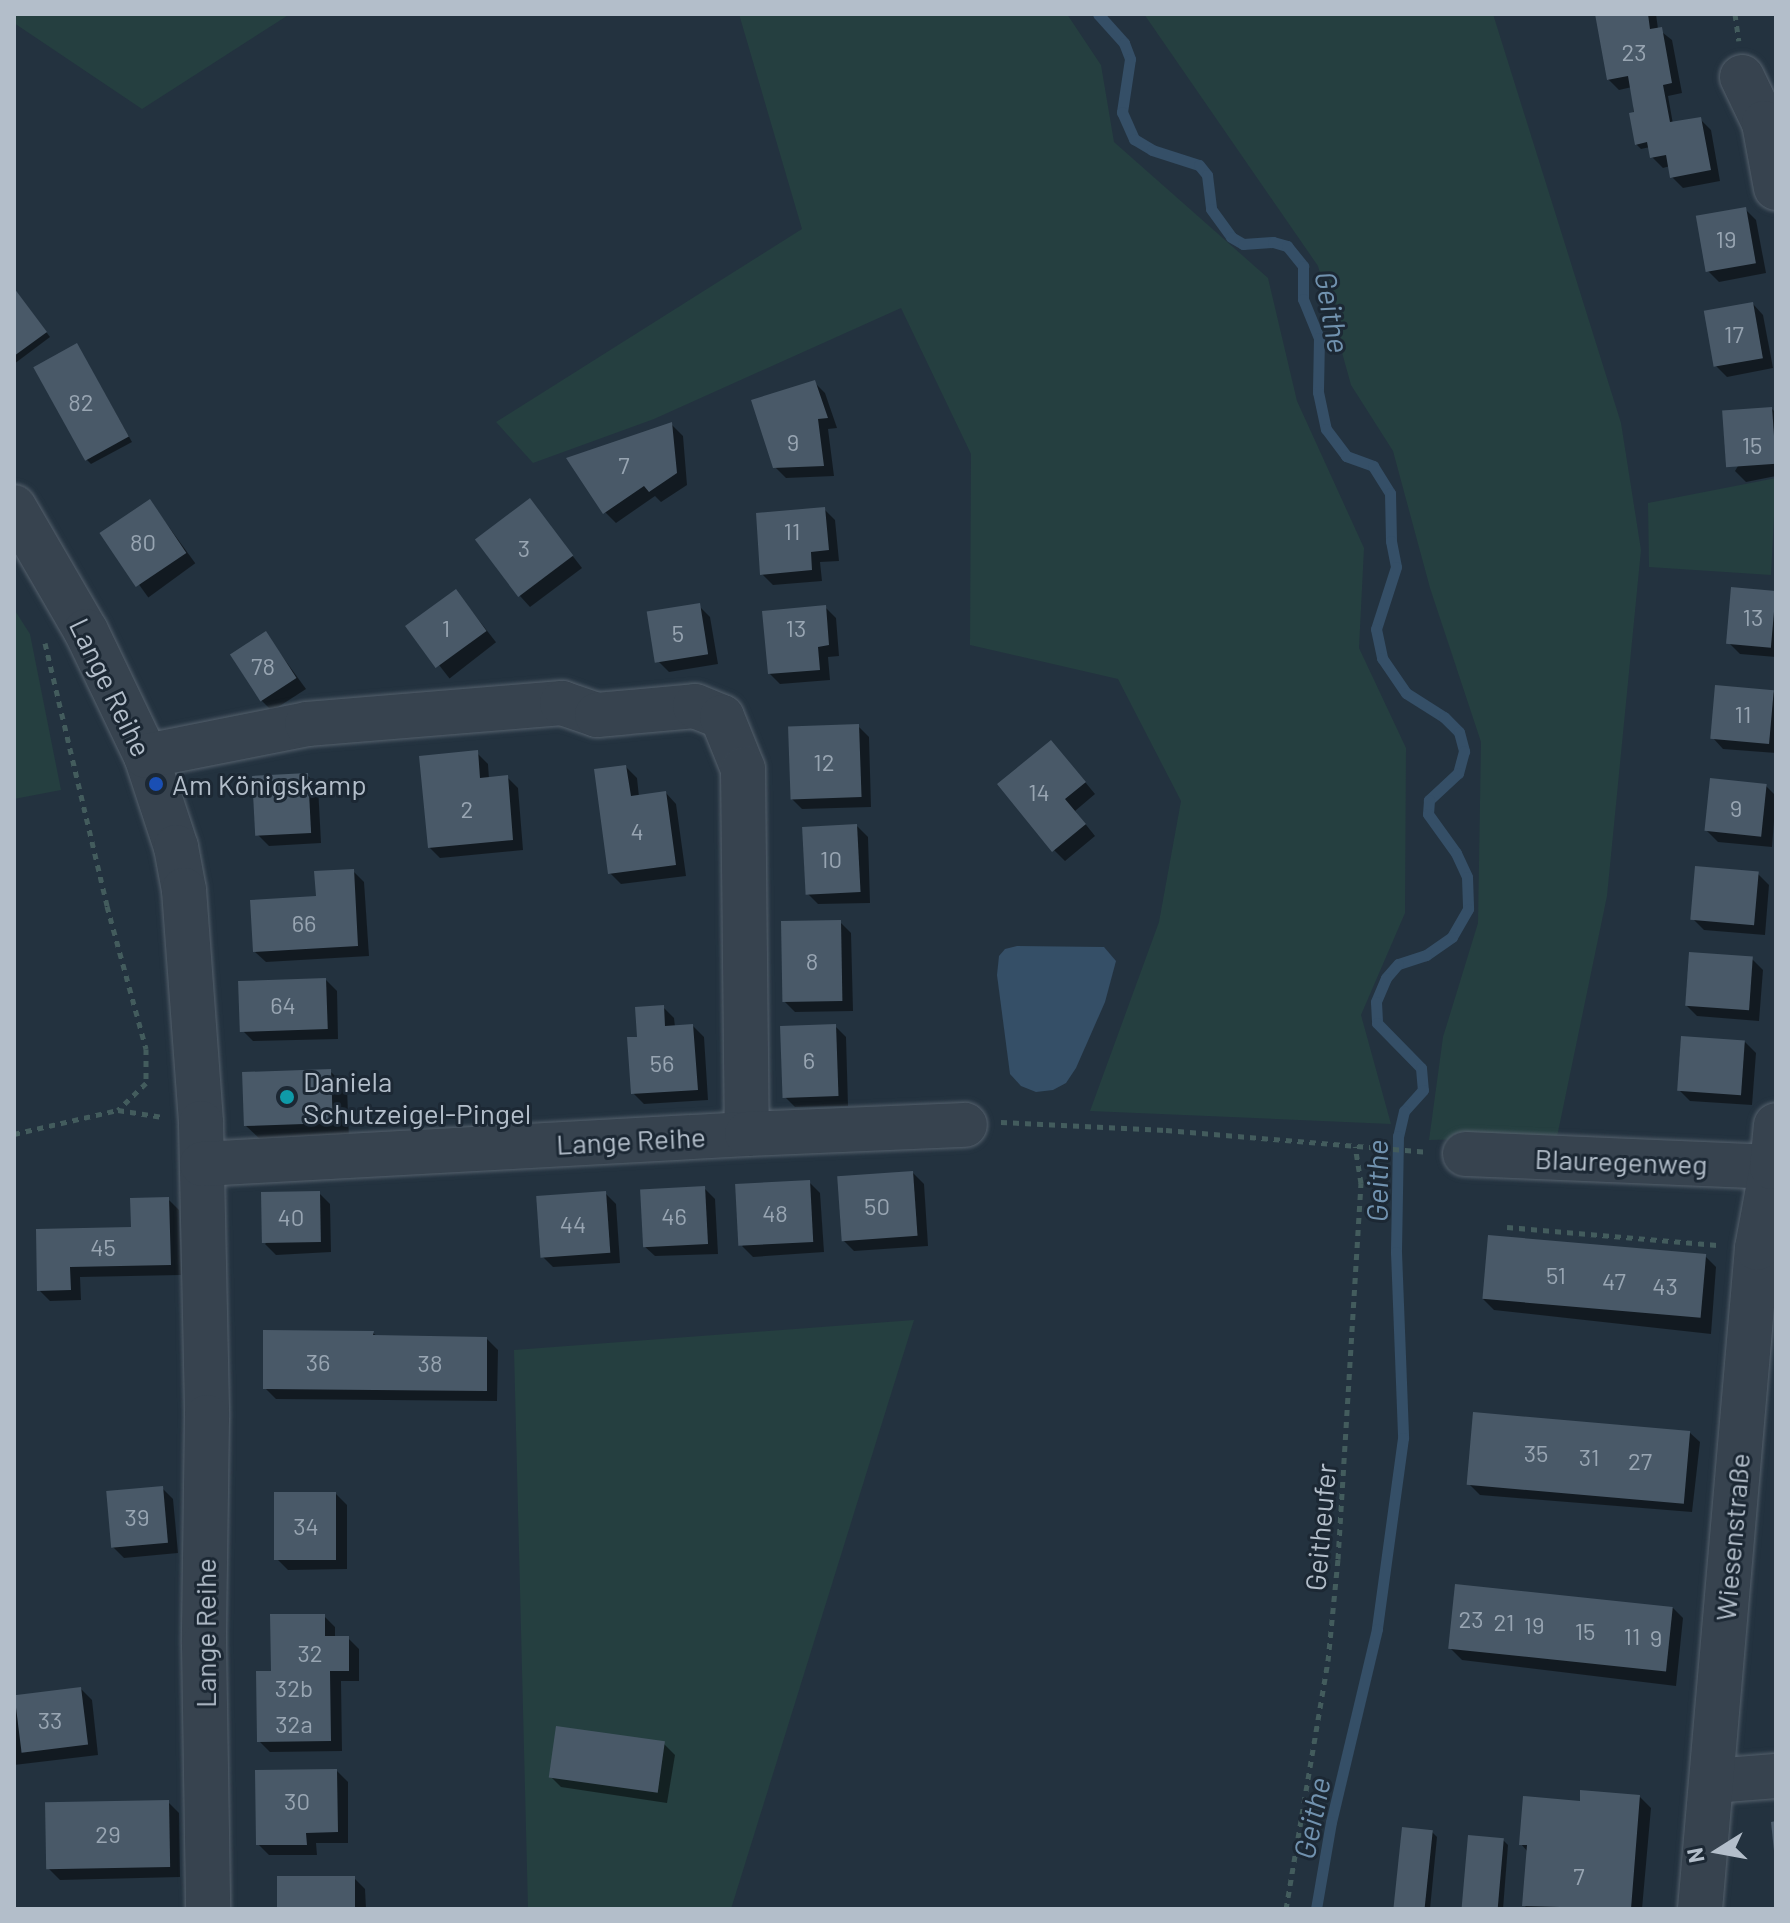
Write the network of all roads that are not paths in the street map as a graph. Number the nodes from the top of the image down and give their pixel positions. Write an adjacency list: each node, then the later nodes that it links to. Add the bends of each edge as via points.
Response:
1 (1742, 77): 2 (street, via 1764,123)
2 (1776, 188)
3 (14, 507): 4 (street, Lange Reihe, via 86,631)
4 (146, 756): 6 (street, via 307,724 562,703 597,715 695,706 722,717 743,769); 7 (street, Lange Reihe, via 176,847 184,890)
5 (965, 1125): 6 (street, Lange Reihe)
6 (747, 1134): 7 (street, Lange Reihe)
7 (201, 1144): 12 (street, Lange Reihe)
8 (1447, 1153): 9 (street, Blauregenweg)
9 (1775, 1153): 11 (street, Wiesenstraße, via 1757,1248)
10 (1776, 1776): 11 (street)
11 (1713, 1781): 13 (street, Wiesenstraße)
12 (208, 1909)
13 (1700, 1909)

